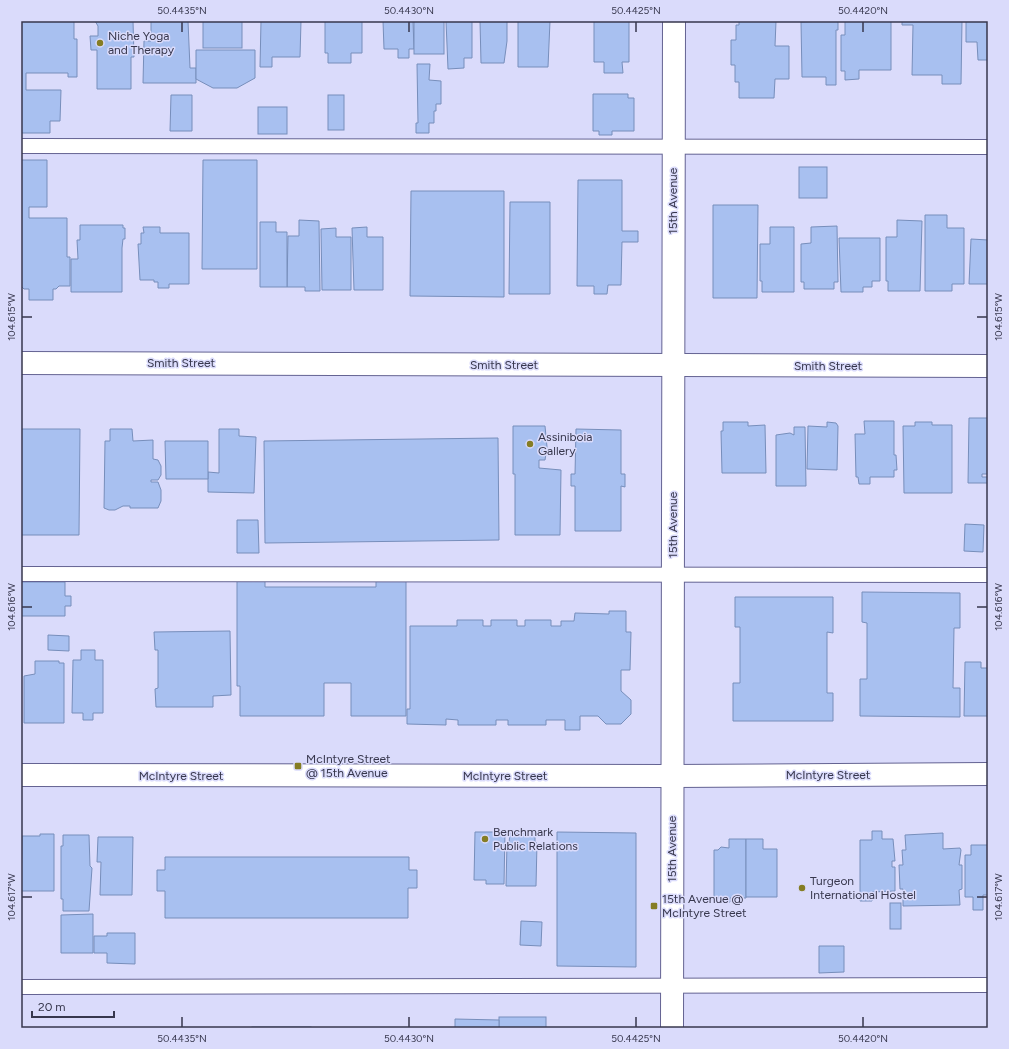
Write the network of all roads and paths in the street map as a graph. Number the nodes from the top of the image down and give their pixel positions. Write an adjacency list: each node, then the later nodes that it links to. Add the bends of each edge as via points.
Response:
1 (674, 21): 3 (street, 15th Avenue)
2 (21, 146): 3 (lane)
3 (674, 146): 4 (lane); 6 (street, 15th Avenue)
4 (988, 147)
5 (21, 363): 6 (street, Smith Street)
6 (673, 366): 7 (street, Smith Street); 9 (street, 15th Avenue)
7 (988, 366)
8 (21, 574): 9 (lane)
9 (673, 575): 10 (lane); 13 (street, 15th Avenue)
10 (988, 575)
11 (988, 774): 13 (street, McIntyre Street)
12 (21, 775): 13 (street, McIntyre Street)
13 (672, 776): 16 (street, 15th Avenue)
14 (988, 985): 16 (lane)
15 (21, 987): 16 (lane)
16 (671, 987): 17 (street, 15th Avenue)
17 (672, 1028)

